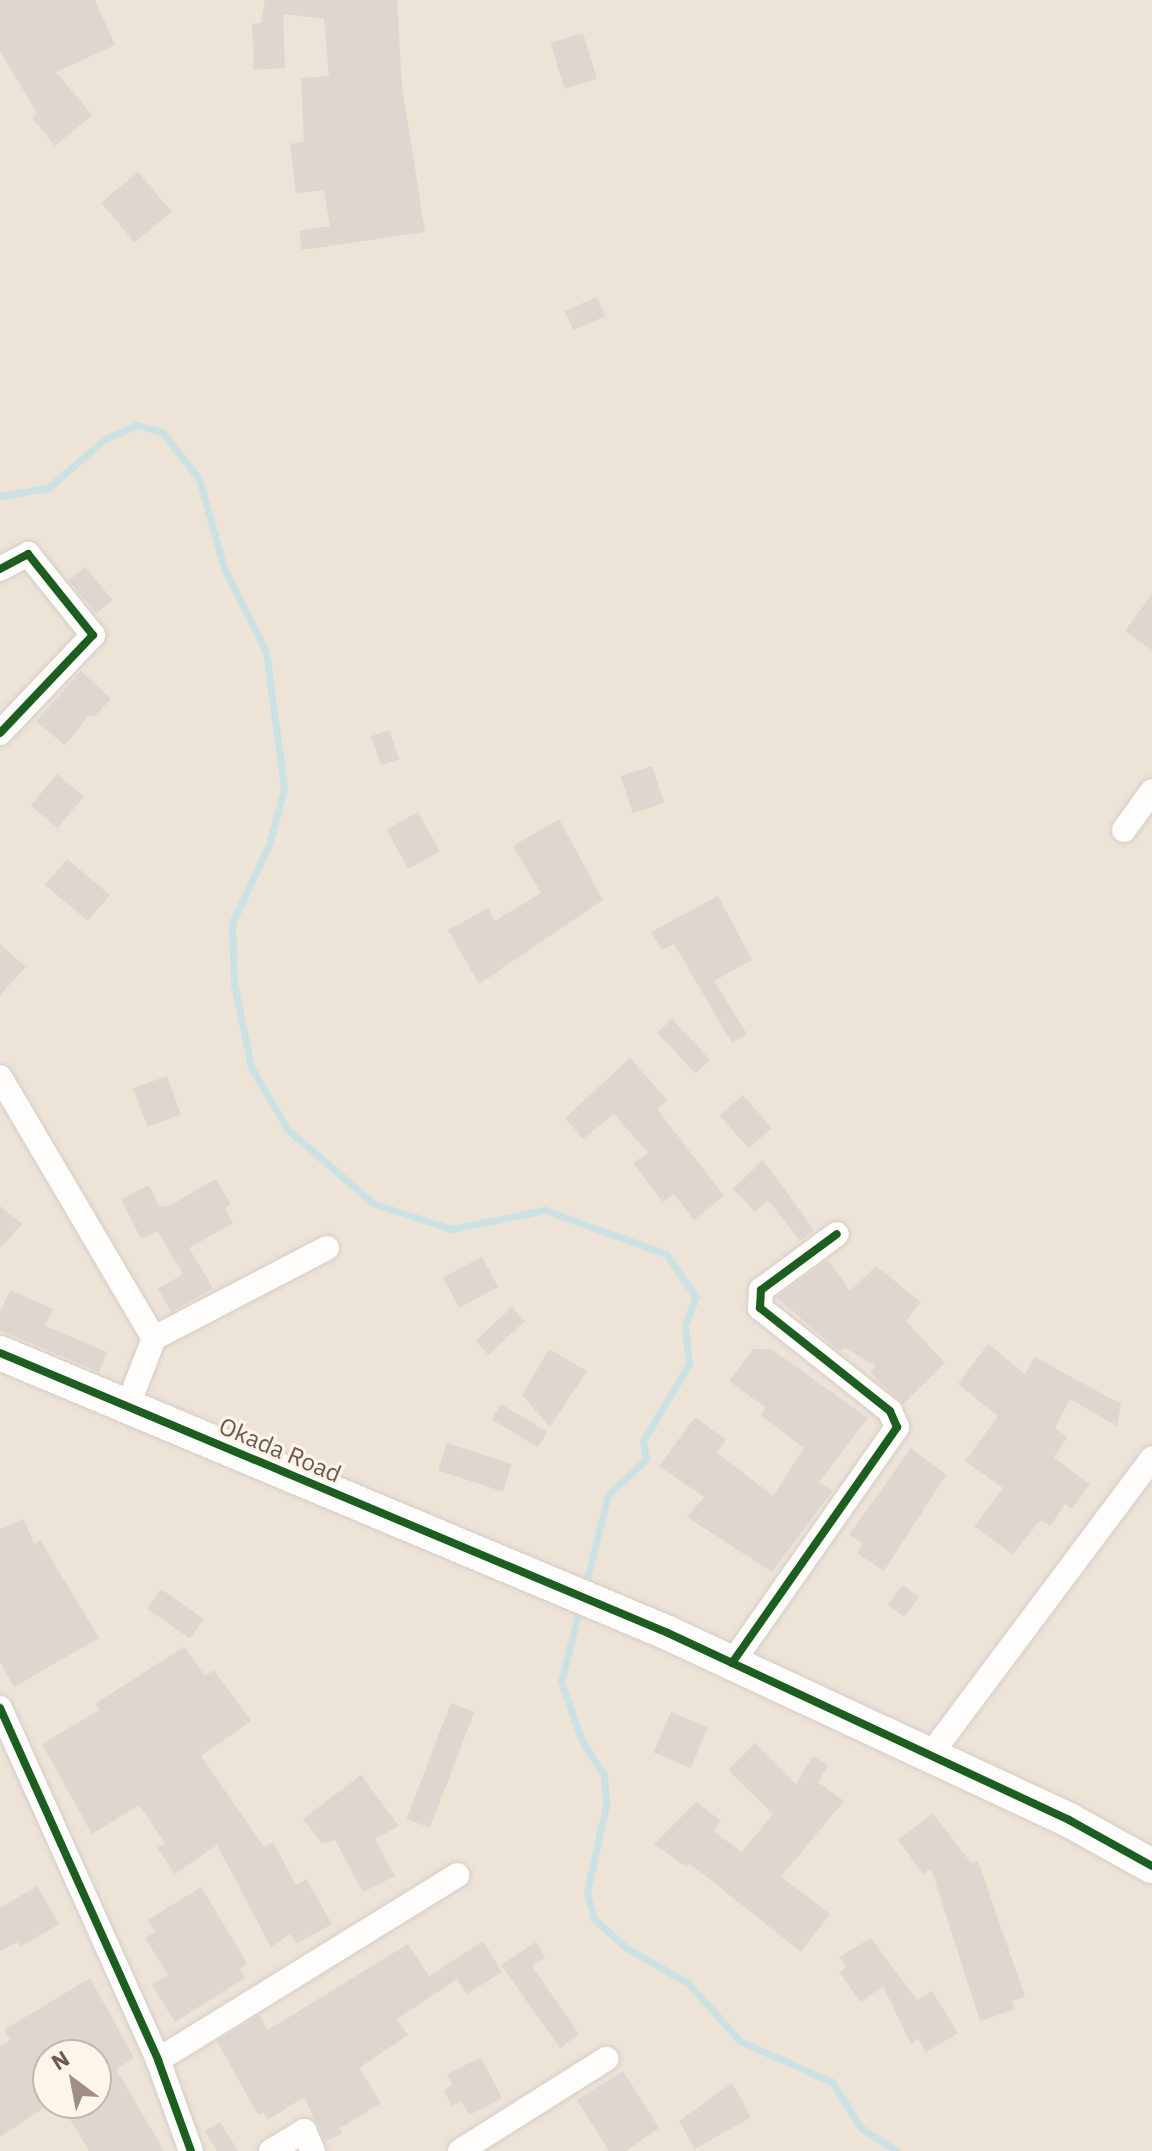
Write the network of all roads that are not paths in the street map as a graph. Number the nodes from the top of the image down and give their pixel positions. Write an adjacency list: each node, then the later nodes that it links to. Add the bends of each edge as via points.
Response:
1 (0, 569): 2 (street, via 28,554 93,635)
2 (0, 733)
3 (1152, 791): 4 (street)
4 (1124, 830)
5 (0, 1077): 8 (street)
6 (837, 1234): 12 (street, via 761,1290 760,1308 890,1411 897,1427)
7 (327, 1248): 8 (street)
8 (154, 1338): 10 (street)
9 (0, 1353): 10 (street, Okada Road)
10 (127, 1408): 12 (street, Okada Road)
11 (1152, 1459): 14 (street)
12 (732, 1663): 14 (street, Okada Road)
13 (0, 1708): 18 (street)
14 (931, 1754): 15 (street, Okada Road)
15 (1152, 1866)
16 (458, 1875): 18 (street)
17 (606, 2059): 22 (street)
18 (158, 2060): 19 (street)
19 (191, 2151)
20 (271, 2151): 21 (street, via 304,2131)
21 (313, 2151)
22 (460, 2151)

